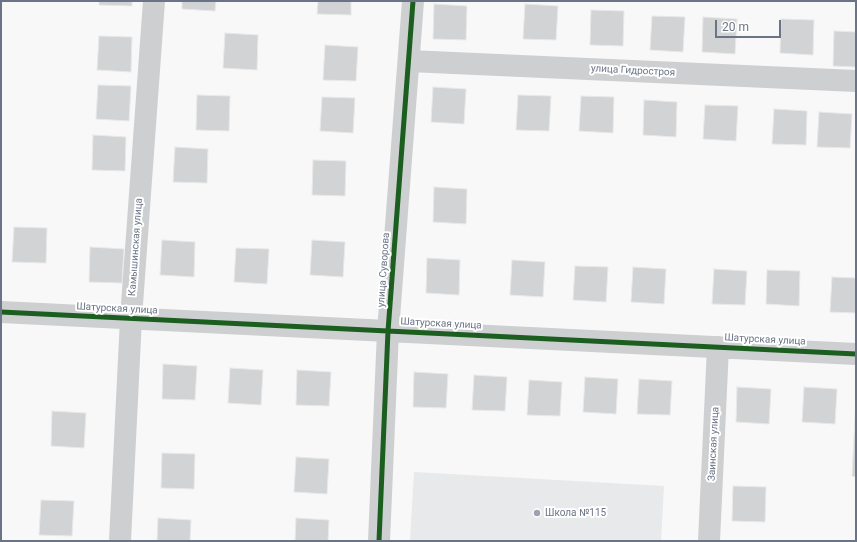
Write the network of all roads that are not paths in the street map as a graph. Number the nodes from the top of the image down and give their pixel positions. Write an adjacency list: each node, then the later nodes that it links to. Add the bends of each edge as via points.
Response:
1 (154, 1): 6 (street, Камышинская улица)
2 (413, 1): 3 (street, улица Суворова)
3 (409, 60): 4 (street, улица Гидростроя); 7 (street, улица Суворова)
4 (856, 80)
5 (1, 312): 6 (street, Шатурская улица)
6 (131, 318): 7 (street, Шатурская улица); 10 (street, Камышинская улица)
7 (388, 331): 8 (street, Шатурская улица); 11 (street, улица Суворова)
8 (718, 347): 9 (street, Шатурская улица); 12 (street, Заинская улица)
9 (856, 354)
10 (120, 541)
11 (379, 541)
12 (709, 541)

